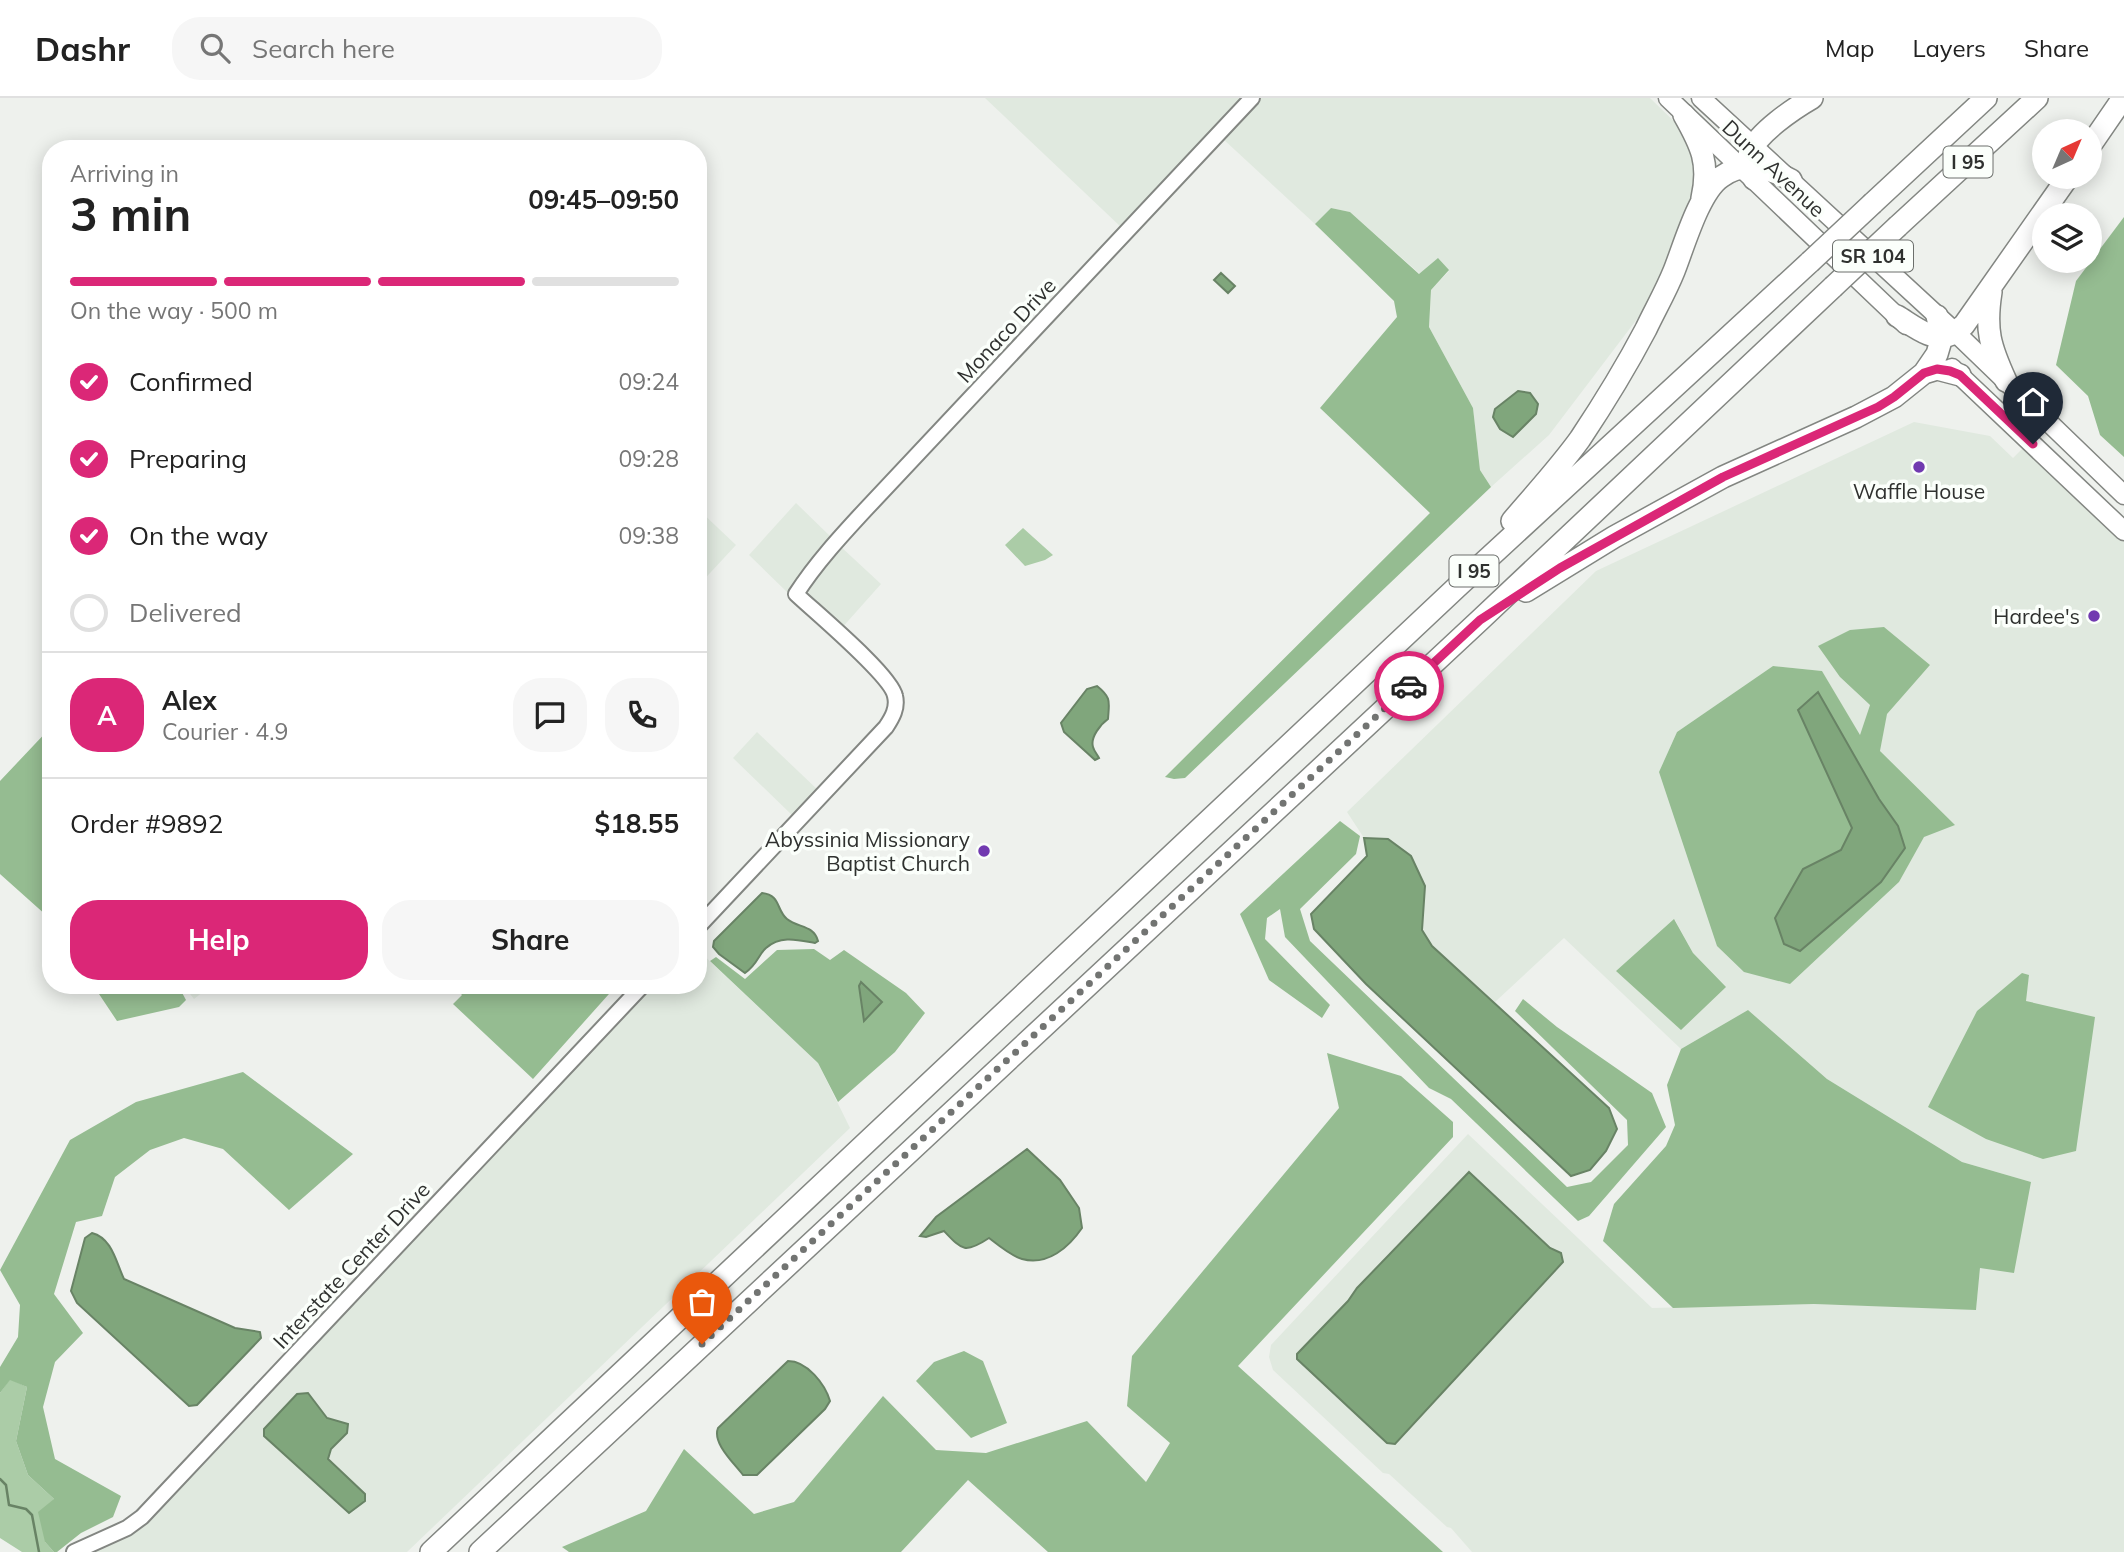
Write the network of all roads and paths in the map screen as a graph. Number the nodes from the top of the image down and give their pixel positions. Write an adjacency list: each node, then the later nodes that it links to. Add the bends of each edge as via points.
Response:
1 (1252, 98): 25 (street, Monaco Drive, via 866,509 796,594 885,678 892,688 894,715)
2 (1668, 98): 8 (main road, Dunn Avenue / SR 104)
3 (1700, 98): 10 (main road, Dunn Avenue / SR 104)
4 (1812, 98): 10 (highway, via 1782,116)
5 (1986, 98): 23 (highway, I 95, bridge)
6 (2037, 98): 24 (highway, I 95, bridge)
7 (2123, 98): 9 (highway)
8 (1684, 115): 10 (main road, Dunn Avenue / SR 104); 13 (highway, via 1703,154 1706,178)
9 (2102, 129)
10 (1750, 166): 11 (highway); 13 (highway, via 1719,178); 15 (main road, Dunn Avenue / SR 104)
11 (1791, 180): 16 (main road, Dunn Avenue / SR 104)
12 (2060, 189): 14 (highway)
13 (1700, 206): 23 (highway, via 1672,275 1607,398 1570,451)
14 (1993, 284): 17 (highway, via 1964,325); 20 (highway, via 1988,332)
15 (1897, 316): 17 (highway)
16 (1937, 316): 17 (highway)
17 (1944, 341): 18 (highway); 19 (main road); 20 (main road)
18 (1924, 373): 19 (highway, via 1937,369); 24 (highway, via 1878,407 1723,477 1560,568)
19 (1960, 375): 22 (main road)
20 (2006, 381): 21 (main road)
21 (2120, 492)
22 (2124, 531)
23 (1457, 587): 28 (highway, I 95)
24 (1480, 620): 29 (highway, I 95)
25 (707, 917)
26 (635, 994): 27 (street, Interstate Center Drive, via 142,1517)
27 (74, 1552)
28 (431, 1552)
29 (480, 1552)

